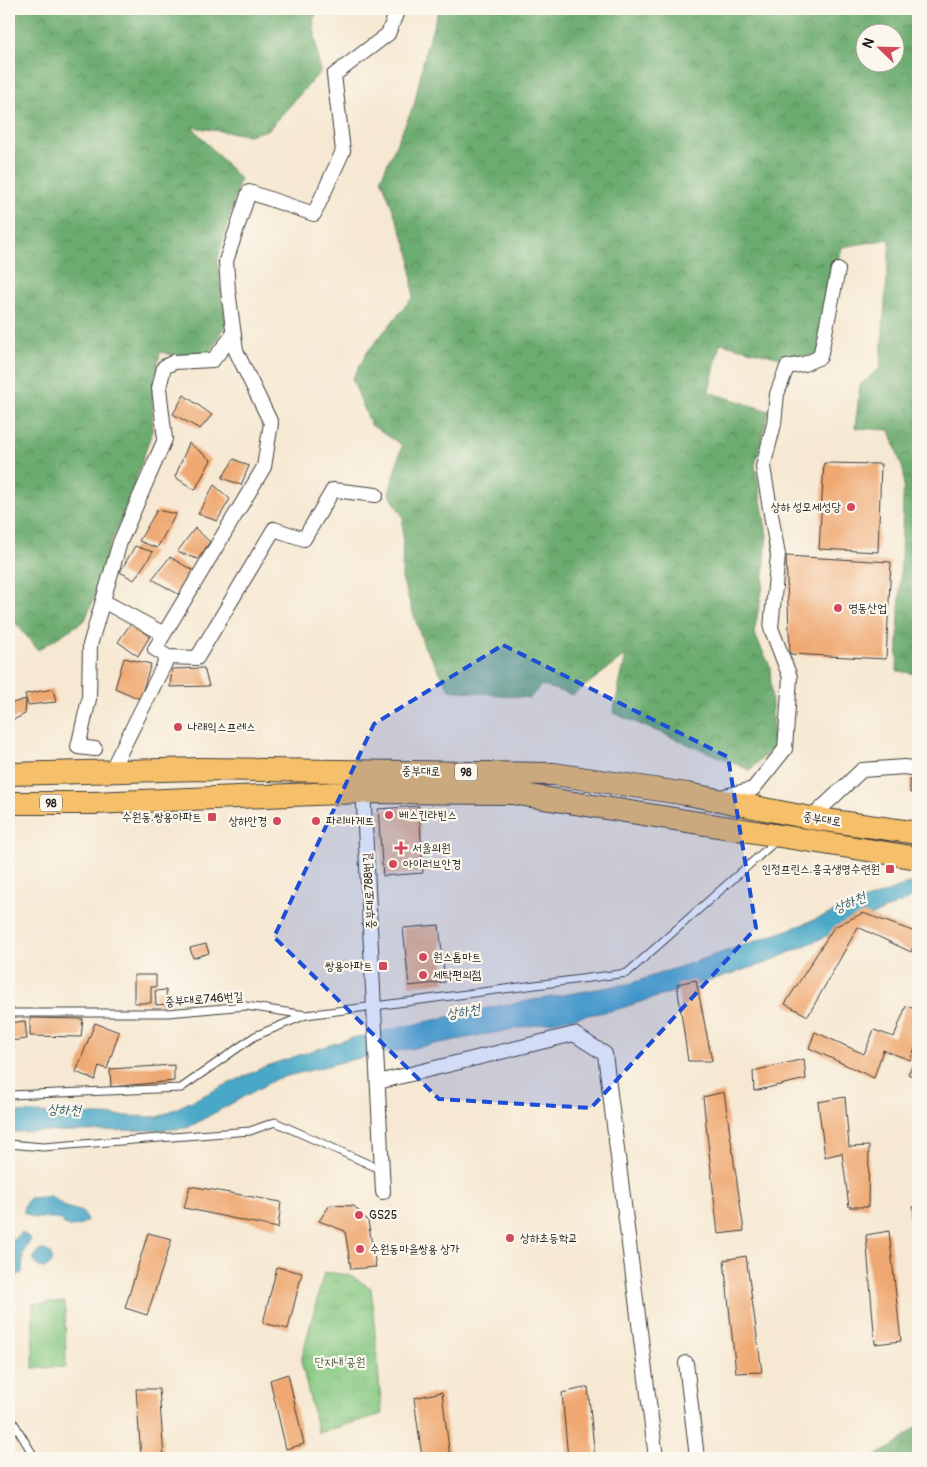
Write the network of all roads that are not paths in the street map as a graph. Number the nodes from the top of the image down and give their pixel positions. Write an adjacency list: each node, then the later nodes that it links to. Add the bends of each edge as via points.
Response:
1 (398, 9): 3 (street, via 388,34 334,75 343,151 314,214 249,192 226,260)
2 (838, 270): 13 (street, via 820,357 787,367 777,394 774,424 763,467 778,555 771,628 790,677 785,749)
3 (234, 334): 5 (street, via 213,360 174,362 164,367 159,388 165,439 120,542); 6 (street, via 236,351 271,423 264,467)
4 (376, 495): 7 (street, via 333,490 304,539 274,529 197,658)
5 (103, 600): 6 (street); 8 (street, via 90,645 89,699 78,747)
6 (164, 634): 7 (street, via 155,649)
7 (168, 657): 11 (street)
8 (95, 749)
9 (918, 769): 18 (street, via 862,770)
10 (362, 770): 11 (main road, 중부대로 / 98); 14 (street, 중부대로788번길); 15 (main road, 중부대로 / 98, via 554,774)
11 (111, 771): 12 (main road, 중부대로 / 98)
12 (9, 774)
13 (753, 789): 15 (street); 17 (street)
14 (363, 792): 16 (main road, 중부대로 / 98, via 92,803); 20 (main road, 중부대로 / 98, via 512,793); 22 (street, 중부대로788번길)
15 (713, 799): 17 (main road, 중부대로 / 98)
16 (9, 803)
17 (786, 813): 18 (main road, 중부대로 / 98)
18 (811, 818): 19 (main road, 중부대로 / 98)
19 (918, 833)
20 (782, 835): 21 (main road, 중부대로 / 98); 22 (lane, via 627,973)
21 (918, 858)
22 (375, 1009): 24 (lane, 중부대로746번길); 25 (street, 중부대로788번길)
23 (9, 1013): 24 (lane, 중부대로746번길, via 168,1013 246,1006)
24 (306, 1015): 26 (lane, via 255,1036 180,1088)
25 (378, 1082): 28 (street); 33 (street, via 574,1034 605,1054)
26 (9, 1095)
27 (9, 1144): 28 (lane, via 42,1147 250,1131 275,1122)
28 (382, 1170): 29 (street)
29 (383, 1192)
30 (686, 1363): 34 (street)
31 (9, 1415): 32 (lane)
32 (35, 1458)
33 (656, 1458)
34 (697, 1458)

